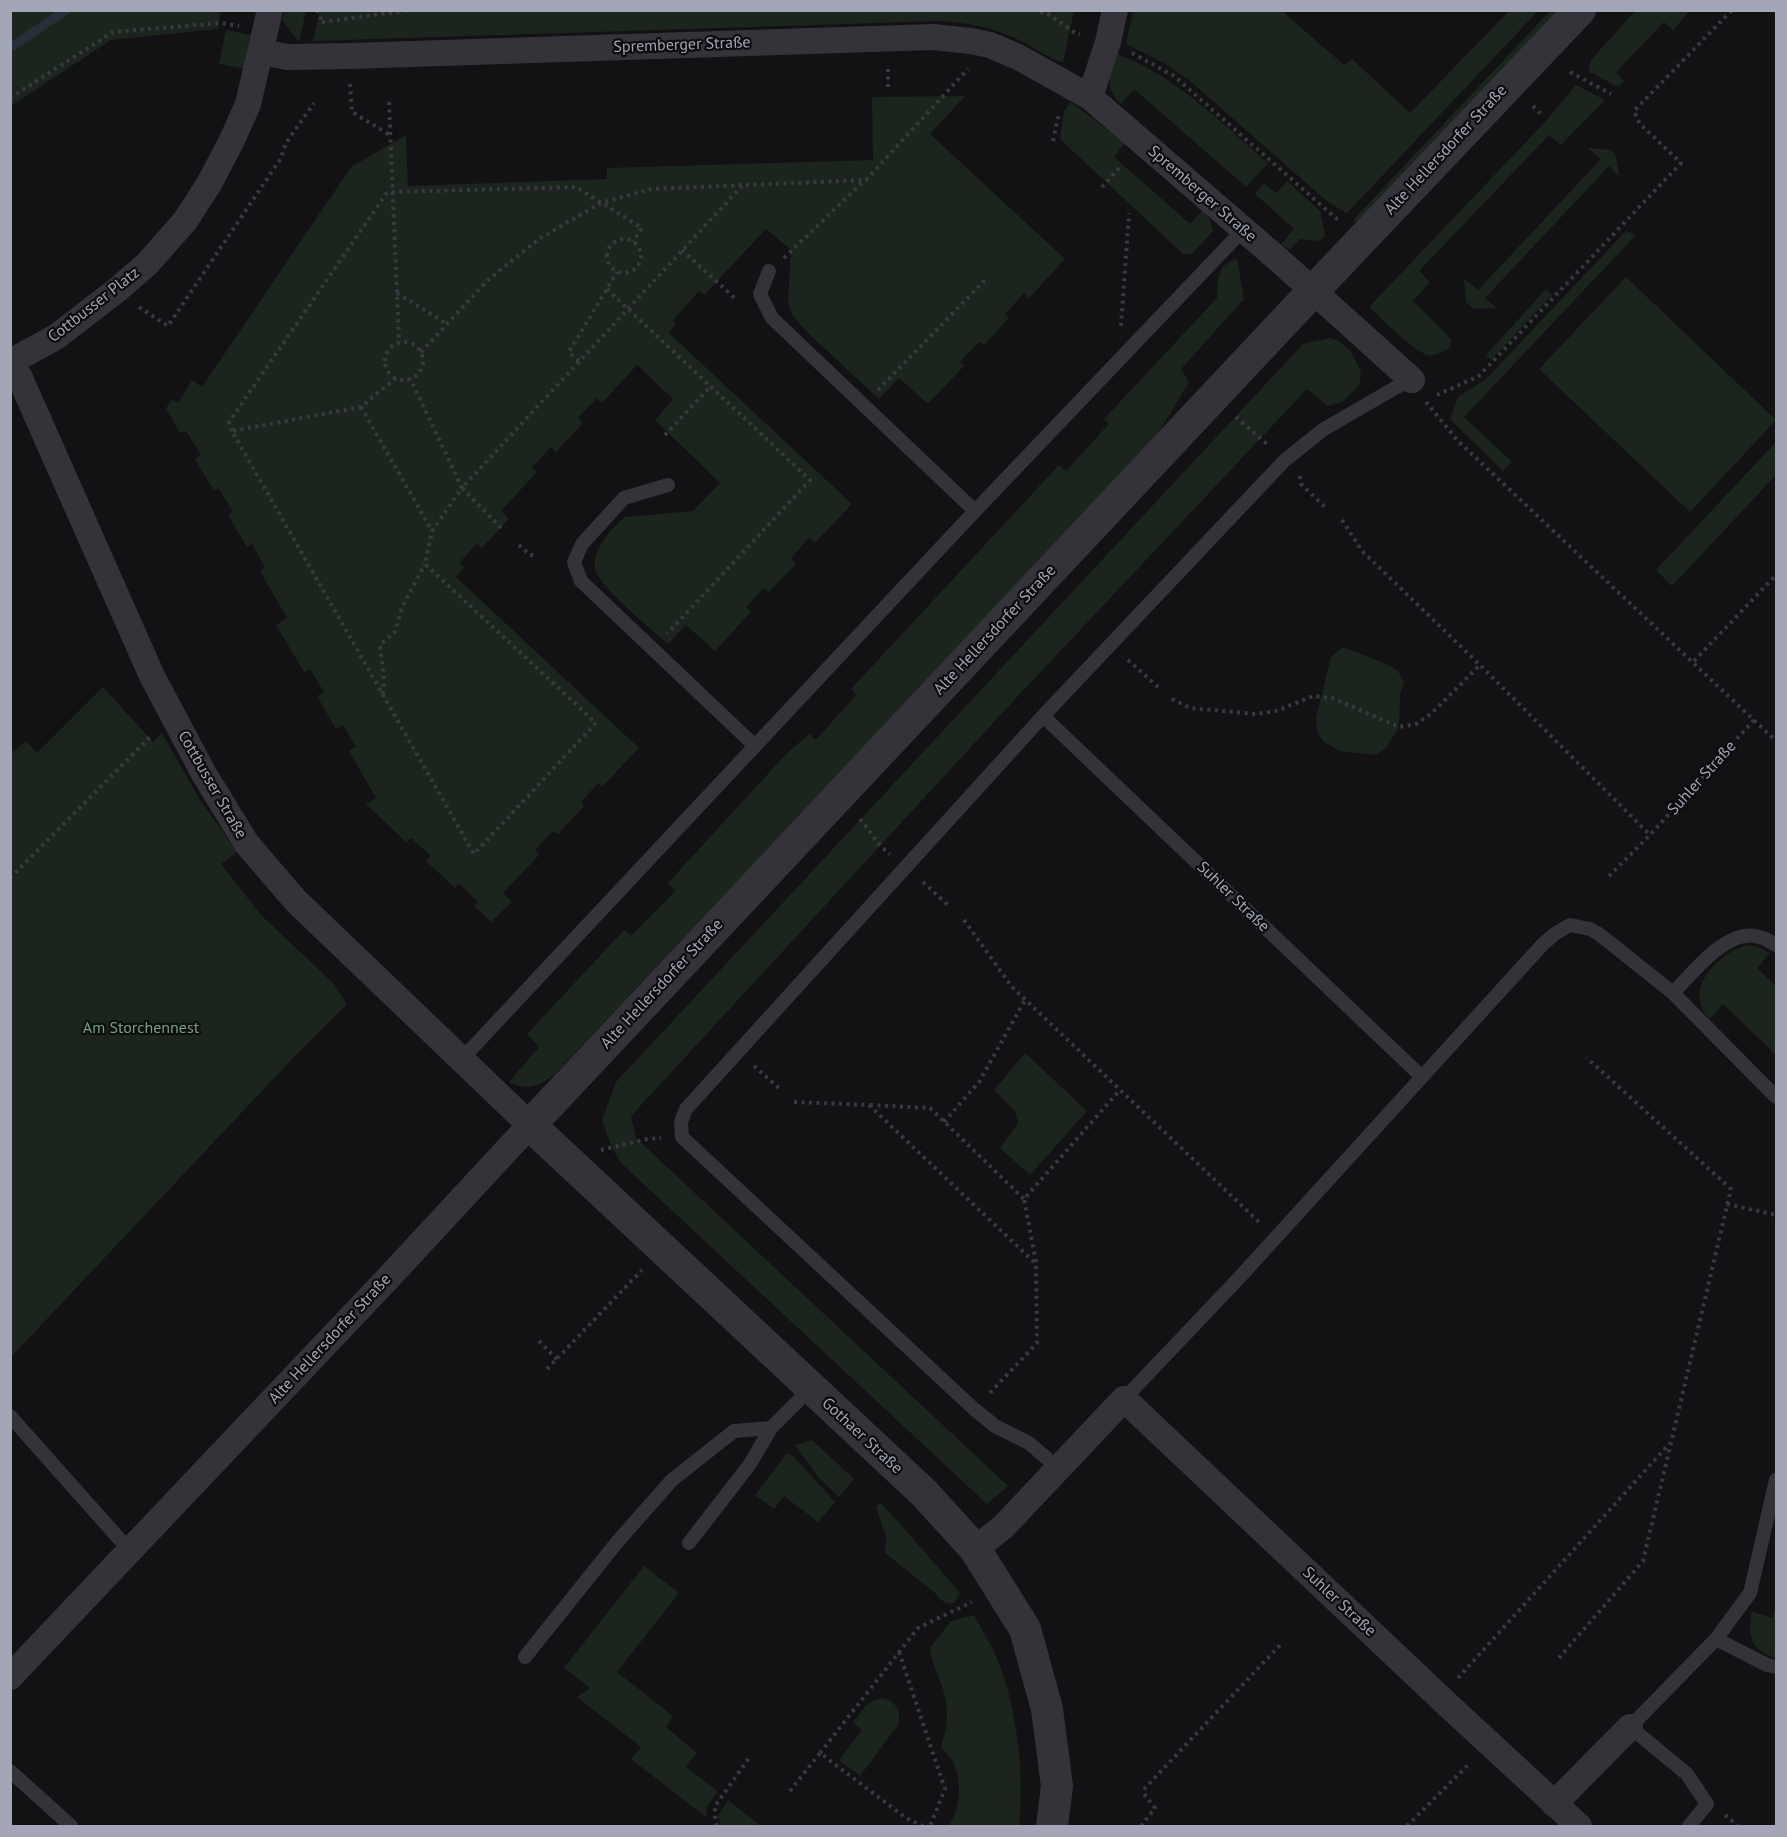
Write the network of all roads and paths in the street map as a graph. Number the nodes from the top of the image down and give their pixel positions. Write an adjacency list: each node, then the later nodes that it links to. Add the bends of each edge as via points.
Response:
1 (412, 10): 6 (path)
2 (1034, 10): 8 (path, via 1050,15 1075,33)
3 (1115, 10): 8 (street)
4 (1580, 10): 35 (street, Alte Hellersdorfer Straße)
5 (1732, 10): 50 (path, via 1632,110 1640,124 1681,163 1479,376)
6 (322, 22)
7 (266, 31): 10 (street, Spremberger Straße, via 287,57); 14 (path, via 221,23 113,32); 45 (street, Cottbusser Platz, via 248,104 209,184 184,221 147,264 117,290 56,337)
8 (1108, 42): 13 (street); 27 (path, via 1174,76)
9 (990, 45): 10 (street, Spremberger Straße, via 933,37); 13 (street, Spremberger Straße); 21 (path)
10 (350, 56): 19 (path, via 352,112)
11 (1570, 72): 12 (path)
12 (1611, 94)
13 (1090, 97): 28 (street, Spremberger Straße)
14 (10, 98)
15 (388, 102): 19 (path)
16 (314, 103): 38 (path, via 168,326)
17 (1533, 106): 18 (path)
18 (1541, 114)
19 (390, 135): 24 (path)
20 (1122, 165): 23 (path)
21 (866, 180): 22 (path); 31 (path)
22 (742, 185): 25 (path, via 651,189); 30 (path)
23 (1102, 187)
24 (393, 192): 25 (path, via 576,187); 36 (path); 54 (path, via 386,194 229,422)
25 (602, 204): 29 (path, via 642,228); 40 (path, via 539,239 487,281)
26 (1129, 213): 41 (path)
27 (1343, 224)
28 (1243, 230): 35 (street, Spremberger Straße); 60 (lane)
29 (633, 242): 32 (path, via 641,256 637,267 628,273); 32 (path, via 617,241 609,248 609,264)
30 (682, 250): 37 (path); 39 (path)
31 (769, 271): 51 (lane, via 760,294 772,318)
32 (617, 272): 34 (path)
33 (988, 277): 51 (path)
34 (607, 289): 39 (path); 44 (path, via 569,352)
35 (1313, 291): 49 (street); 97 (street, Alte Hellersdorfer Straße)
36 (397, 294): 40 (path); 42 (path)
37 (737, 300)
38 (130, 301)
39 (629, 308): 44 (path); 48 (path)
40 (447, 324): 43 (path)
41 (1121, 334)
42 (399, 342): 43 (path, via 411,343); 46 (path, via 389,348 385,359)
43 (421, 352): 47 (path, via 420,370)
44 (579, 361): 58 (path)
45 (10, 362): 75 (street, Cottbusser Straße)
46 (396, 378): 47 (path); 52 (path)
47 (410, 378): 58 (path)
48 (711, 386): 55 (path); 68 (path, via 810,480)
49 (1419, 390): 56 (lane, via 1395,388 1324,429); 70 (path, via 1457,440)
50 (1436, 395)
51 (863, 406): 60 (lane)
52 (361, 408): 54 (path); 63 (path)
53 (1231, 413): 56 (path)
54 (232, 431): 73 (path)
55 (665, 435)
56 (1286, 460): 59 (path, via 1299,474 1301,484); 76 (lane)
57 (668, 485): 68 (lane, via 624,498 582,544 574,562 581,580)
58 (462, 488): 62 (path); 63 (path)
59 (1325, 507)
60 (975, 510): 79 (lane)
61 (1342, 520): 71 (path, via 1362,551)
62 (501, 528)
63 (432, 531): 66 (path)
64 (519, 545): 65 (path, via 530,555)
65 (536, 555)
66 (425, 564): 73 (path, via 402,607 395,632 380,645); 73 (path, via 596,723 474,854)
67 (1776, 575): 70 (path)
68 (653, 649): 79 (lane)
69 (1128, 660): 72 (path)
70 (1694, 662): 77 (path)
71 (1480, 665): 74 (path, via 1431,714 1416,724 1399,727 1332,698 1313,696 1276,711 1256,714 1190,708); 80 (path)
72 (1158, 687)
73 (382, 695)
74 (1172, 699)
75 (172, 715): 82 (path); 89 (street, Cottbusser Straße, via 246,844 296,902)
76 (1043, 716): 87 (lane); 90 (lane, Suhler Straße)
77 (1754, 720): 78 (path); 80 (path, Suhler Straße)
78 (1776, 741)
79 (754, 745): 89 (lane)
80 (1650, 836): 81 (path, Suhler Straße)
81 (1609, 876)
82 (10, 878)
83 (964, 920): 86 (path)
84 (1776, 945): 85 (lane, via 1759,937 1738,938 1719,947)
85 (1673, 993): 90 (lane, via 1590,928 1565,927 1543,944); 93 (lane)
86 (1025, 1000): 92 (path); 96 (path, via 979,1082)
87 (737, 1052): 91 (path); 98 (lane, via 686,1109 681,1122)
88 (1587, 1058): 101 (path, via 1731,1189)
89 (461, 1060): 97 (street, Cottbusser Straße)
90 (1422, 1077): 103 (lane)
91 (780, 1089)
92 (1120, 1090): 100 (path); 103 (path)
93 (1776, 1097)
94 (794, 1102): 95 (path)
95 (869, 1105): 96 (path, via 930,1107); 104 (path)
96 (944, 1122): 100 (path)
97 (530, 1125): 109 (street, Gothaer Straße); 119 (street, Alte Hellersdorfer Straße)
98 (682, 1137): 99 (path, via 647,1139); 111 (lane)
99 (600, 1151)
100 (1024, 1199): 104 (path)
101 (1727, 1204): 102 (path); 114 (path)
102 (1776, 1215)
103 (1276, 1238): 110 (lane)
104 (1036, 1264): 111 (path, via 1037,1342)
105 (642, 1269): 107 (path)
106 (538, 1341): 107 (path)
107 (557, 1359): 108 (path)
108 (547, 1370)
109 (811, 1388): 113 (lane); 118 (street, Gothaer Straße, via 924,1493)
110 (1124, 1399): 115 (street); 128 (street, Suhler Straße)
111 (974, 1409): 115 (lane, via 995,1426 1029,1443)
112 (10, 1416): 119 (lane)
113 (771, 1428): 117 (lane, via 750,1464); 124 (lane, via 734,1431 672,1480)
114 (1671, 1443): 125 (path, via 1643,1561); 128 (path)
115 (1058, 1468): 118 (street, via 1003,1527)
116 (1776, 1480): 121 (lane, via 1750,1593)
117 (689, 1543)
118 (975, 1549): 120 (street, Gothaer Straße)
119 (130, 1551): 127 (street, Alte Hellersdorfer Straße)
120 (998, 1586): 123 (path, via 918,1628); 140 (street, Gothaer Straße, via 1025,1629 1047,1709 1057,1786)
121 (1716, 1639): 126 (lane); 129 (lane)
122 (1282, 1643): 141 (path, via 1145,1788 1144,1794 1155,1808)
123 (899, 1652): 131 (path); 139 (path, via 945,1790)
124 (525, 1657)
125 (1559, 1658)
126 (1776, 1667)
127 (10, 1677)
128 (1440, 1698): 130 (street, Suhler Straße)
129 (1630, 1727): 135 (street); 144 (lane, via 1687,1774 1707,1804)
130 (1489, 1743): 135 (street, Suhler Straße); 142 (path)
131 (820, 1753): 134 (path); 138 (path)
132 (749, 1758): 137 (path, via 715,1806)
133 (10, 1771): 136 (lane)
134 (790, 1791)
135 (1554, 1804): 143 (street, Suhler Straße)
136 (71, 1827)
137 (717, 1827)
138 (923, 1827)
139 (930, 1827)
140 (1052, 1827)
141 (1141, 1827)
142 (1407, 1827)
143 (1579, 1827)
144 (1689, 1827)

